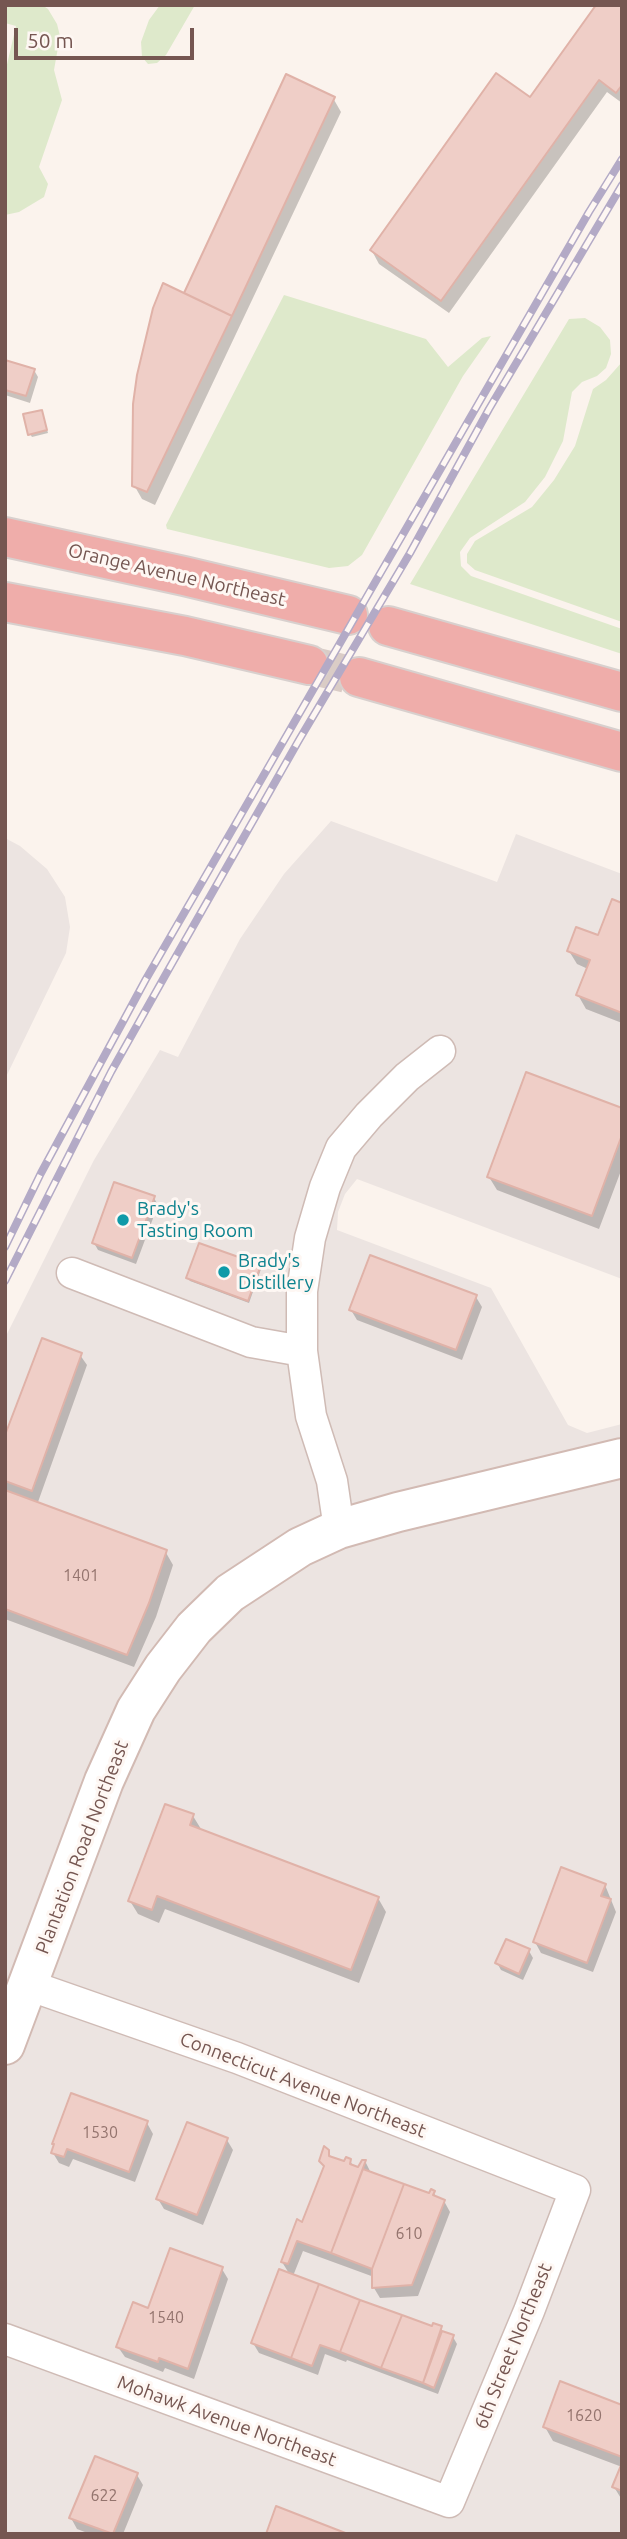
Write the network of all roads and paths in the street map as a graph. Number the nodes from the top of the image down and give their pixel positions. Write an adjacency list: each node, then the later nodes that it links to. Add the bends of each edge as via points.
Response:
1 (5, 537): 3 (highway, Orange Avenue Northeast)
2 (5, 602): 5 (highway)
3 (348, 615)
4 (388, 626): 7 (highway)
5 (309, 665)
6 (359, 677): 8 (highway)
7 (622, 692)
8 (622, 752)
9 (440, 1051): 11 (street, via 407,1077 341,1148 310,1238 302,1291)
10 (72, 1273): 11 (street, via 251,1342)
11 (302, 1351): 13 (street, via 310,1416 332,1481)
12 (622, 1458): 13 (street, Plantation Road Northeast)
13 (340, 1529): 14 (street, Plantation Road Northeast, via 300,1547 230,1593 194,1628 163,1668 136,1710 104,1781)
14 (28, 1984): 15 (street, Plantation Road Northeast); 16 (street, Connecticut Avenue Northeast, via 237,2058)
15 (5, 2045)
16 (575, 2190): 18 (street, 6th Street Northeast)
17 (5, 2339): 18 (street, Mohawk Avenue Northeast)
18 (449, 2502)

